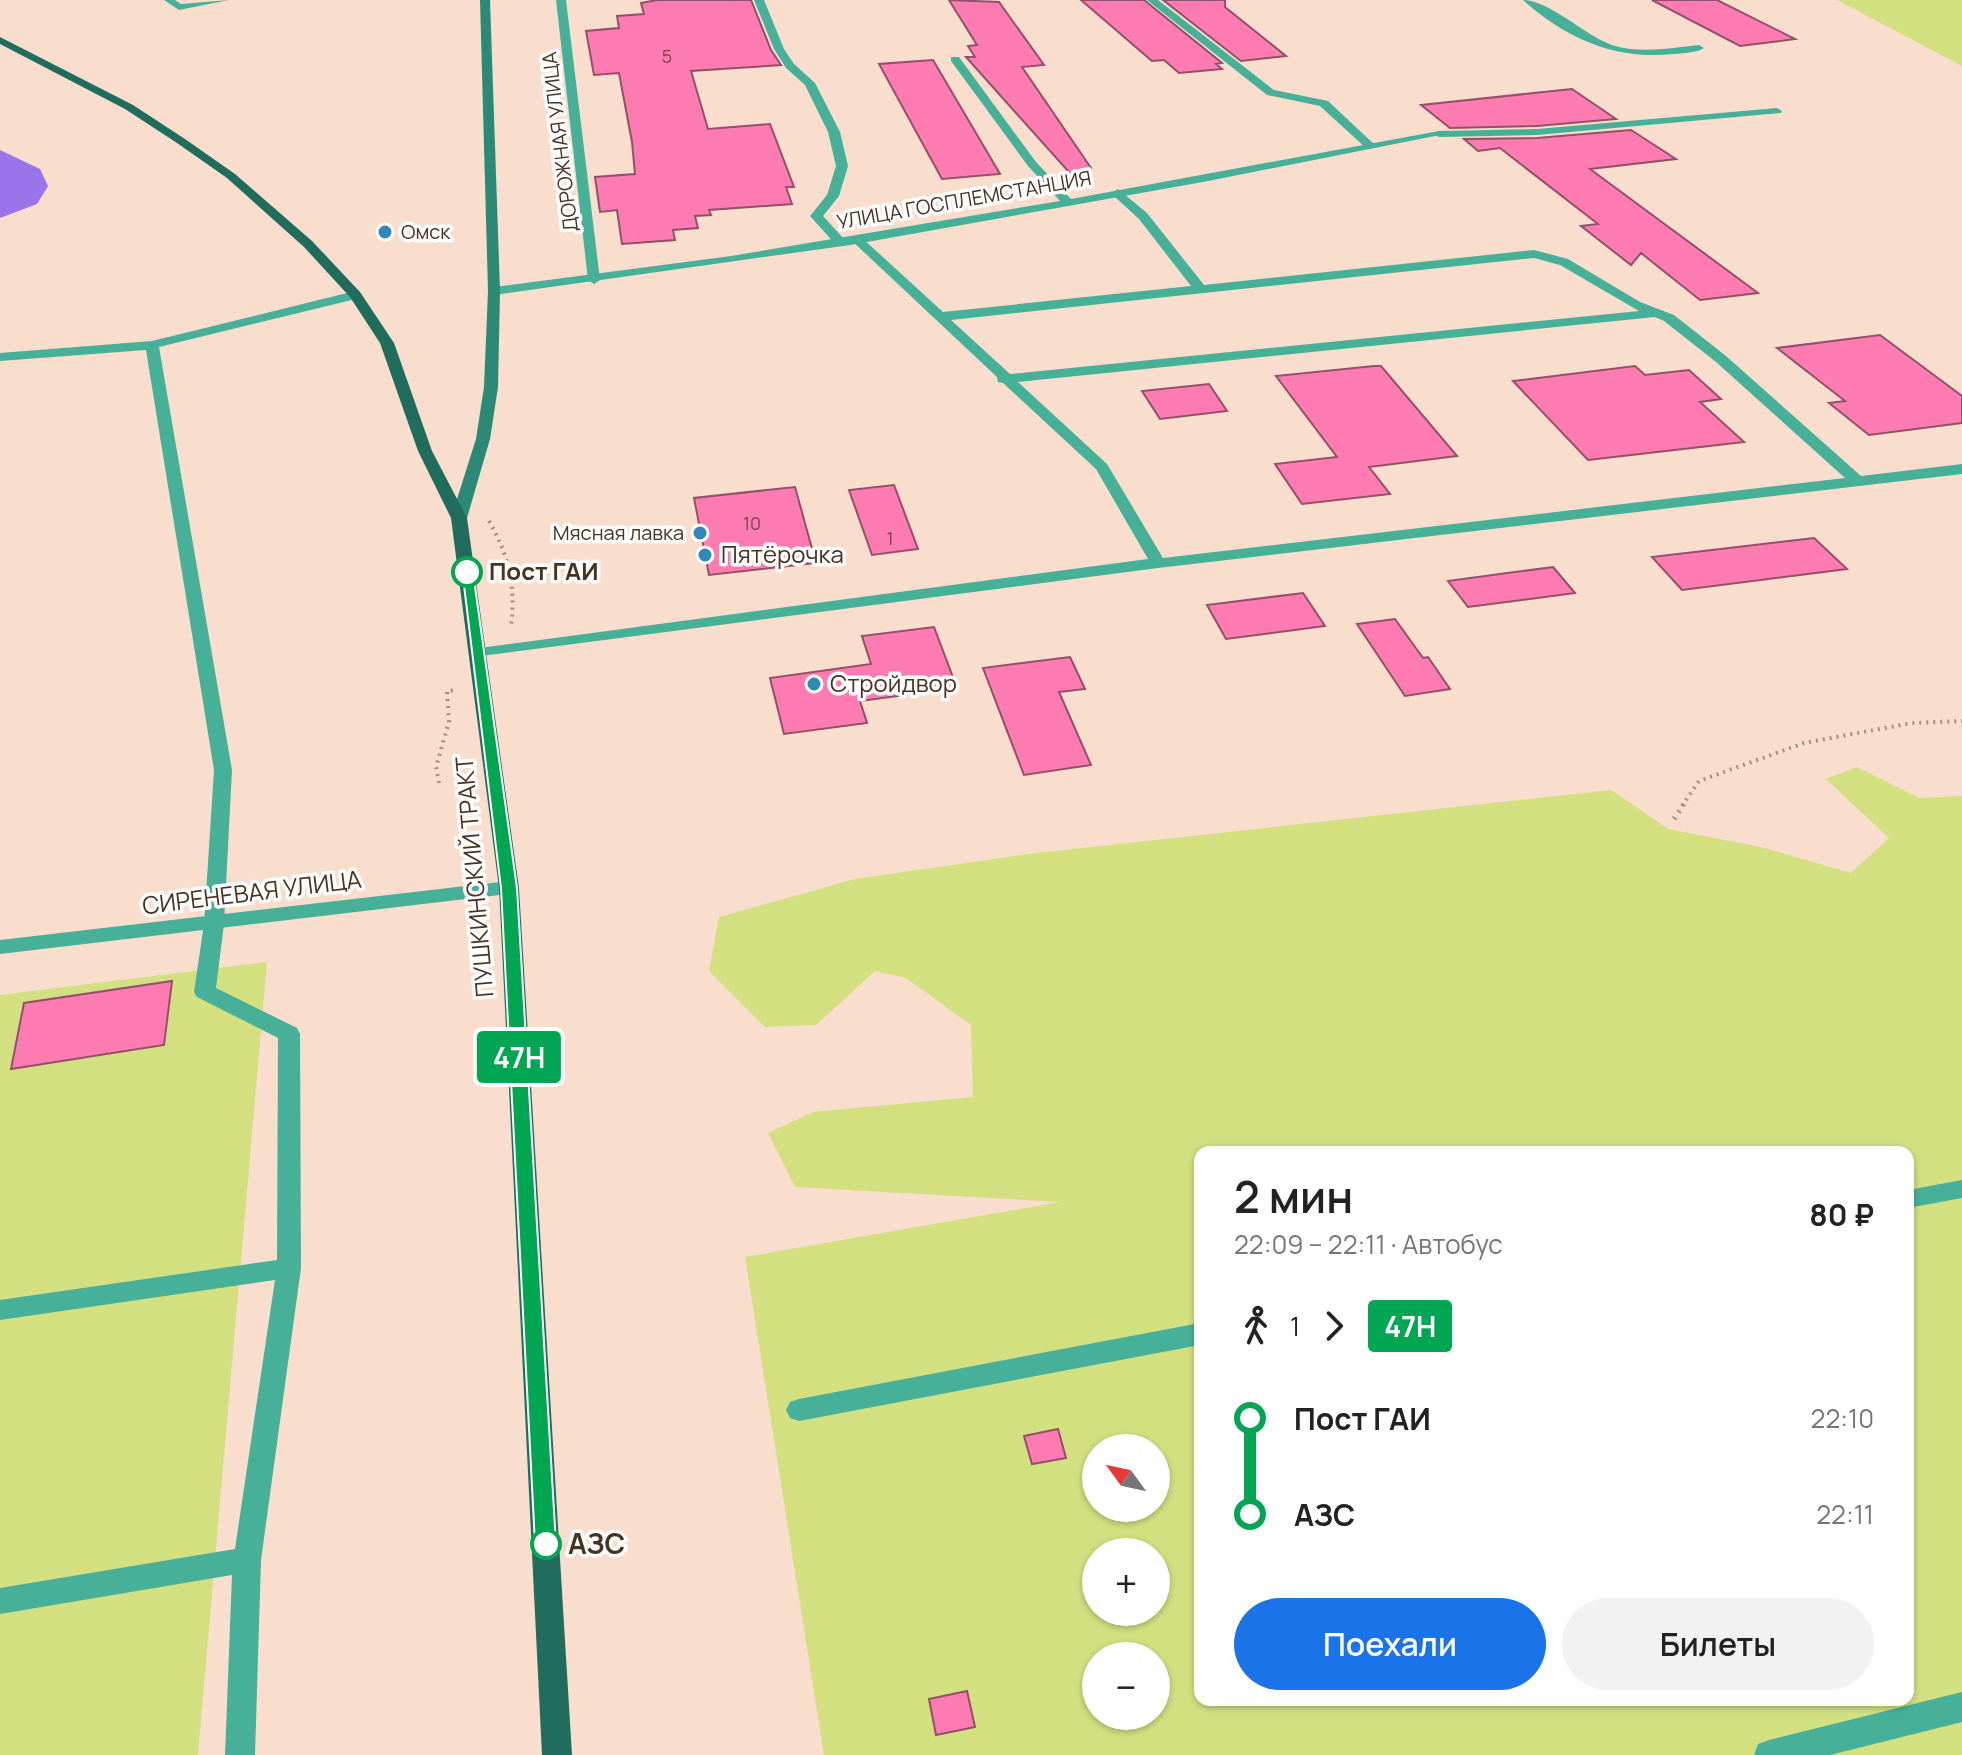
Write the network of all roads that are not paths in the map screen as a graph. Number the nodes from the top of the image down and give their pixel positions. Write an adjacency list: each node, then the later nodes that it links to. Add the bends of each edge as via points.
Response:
1 (169, 0): 2 (street, via 179,7)
2 (224, 0)
3 (485, 0): 18 (main road, ПУШКИНСКИЙ ТРАКТ)
4 (561, 0): 16 (street, ДОРОЖНАЯ УЛИЦА)
5 (759, 0): 15 (street, via 779,49 810,83 834,132 842,166 833,196 816,216)
6 (1152, 0): 12 (street, via 1271,93 1324,103)
7 (1528, 0): 9 (street, via 1601,44 1621,50)
8 (0, 40): 19 (main road, via 129,107 231,176 308,244)
9 (1699, 48)
10 (955, 59): 14 (street, via 1032,164)
11 (1777, 111): 12 (street, УЛИЦА ГОСПЛЕМСТАНЦИЯ, via 1537,132 1439,134)
12 (1371, 147): 13 (street, УЛИЦА ГОСПЛЕМСТАНЦИЯ)
13 (1118, 193): 14 (street, УЛИЦА ГОСПЛЕМСТАНЦИЯ); 17 (street, via 1143,216)
14 (1067, 202): 15 (street, УЛИЦА ГОСПЛЕМСТАНЦИЯ)
15 (849, 241): 16 (street, УЛИЦА ГОСПЛЕМСТАНЦИЯ); 21 (street)
16 (594, 280): 18 (street, УЛИЦА ГОСПЛЕМСТАНЦИЯ)
17 (1200, 289): 20 (street, via 1534,254 1564,262); 21 (street)
18 (494, 291): 27 (main road, ПУШКИНСКИЙ ТРАКТ, via 491,387 483,439)
19 (355, 295): 22 (street); 27 (main road, via 387,343 425,451)
20 (1656, 314): 24 (street); 26 (street, via 1669,318 1721,359)
21 (938, 317): 24 (street)
22 (152, 345): 23 (street); 31 (street, via 223,770)
23 (0, 357)
24 (1003, 379): 28 (street, via 1102,467)
25 (1962, 469): 26 (street)
26 (1858, 482): 28 (street)
27 (459, 518): 29 (main road, ПУШКИНСКИЙ ТРАКТ)
28 (1158, 563): 29 (street)
29 (479, 653): 30 (main road, ПУШКИНСКИЙ ТРАКТ)
30 (509, 888): 31 (street, СИРЕНЕВАЯ УЛИЦА); 43 (main road, ПУШКИНСКИЙ ТРАКТ)
31 (214, 924): 32 (street, СИРЕНЕВАЯ УЛИЦА); 35 (street, via 205,992 289,1034)
32 (0, 947)
33 (1962, 1189): 34 (street)
34 (1914, 1198)
35 (289, 1268): 36 (street); 39 (street)
36 (0, 1310)
37 (1194, 1335): 38 (street)
38 (799, 1410)
39 (247, 1560): 40 (street); 42 (street)
40 (0, 1601)
41 (1962, 1707): 44 (street)
42 (240, 1755)
43 (557, 1755)
44 (1769, 1755)

